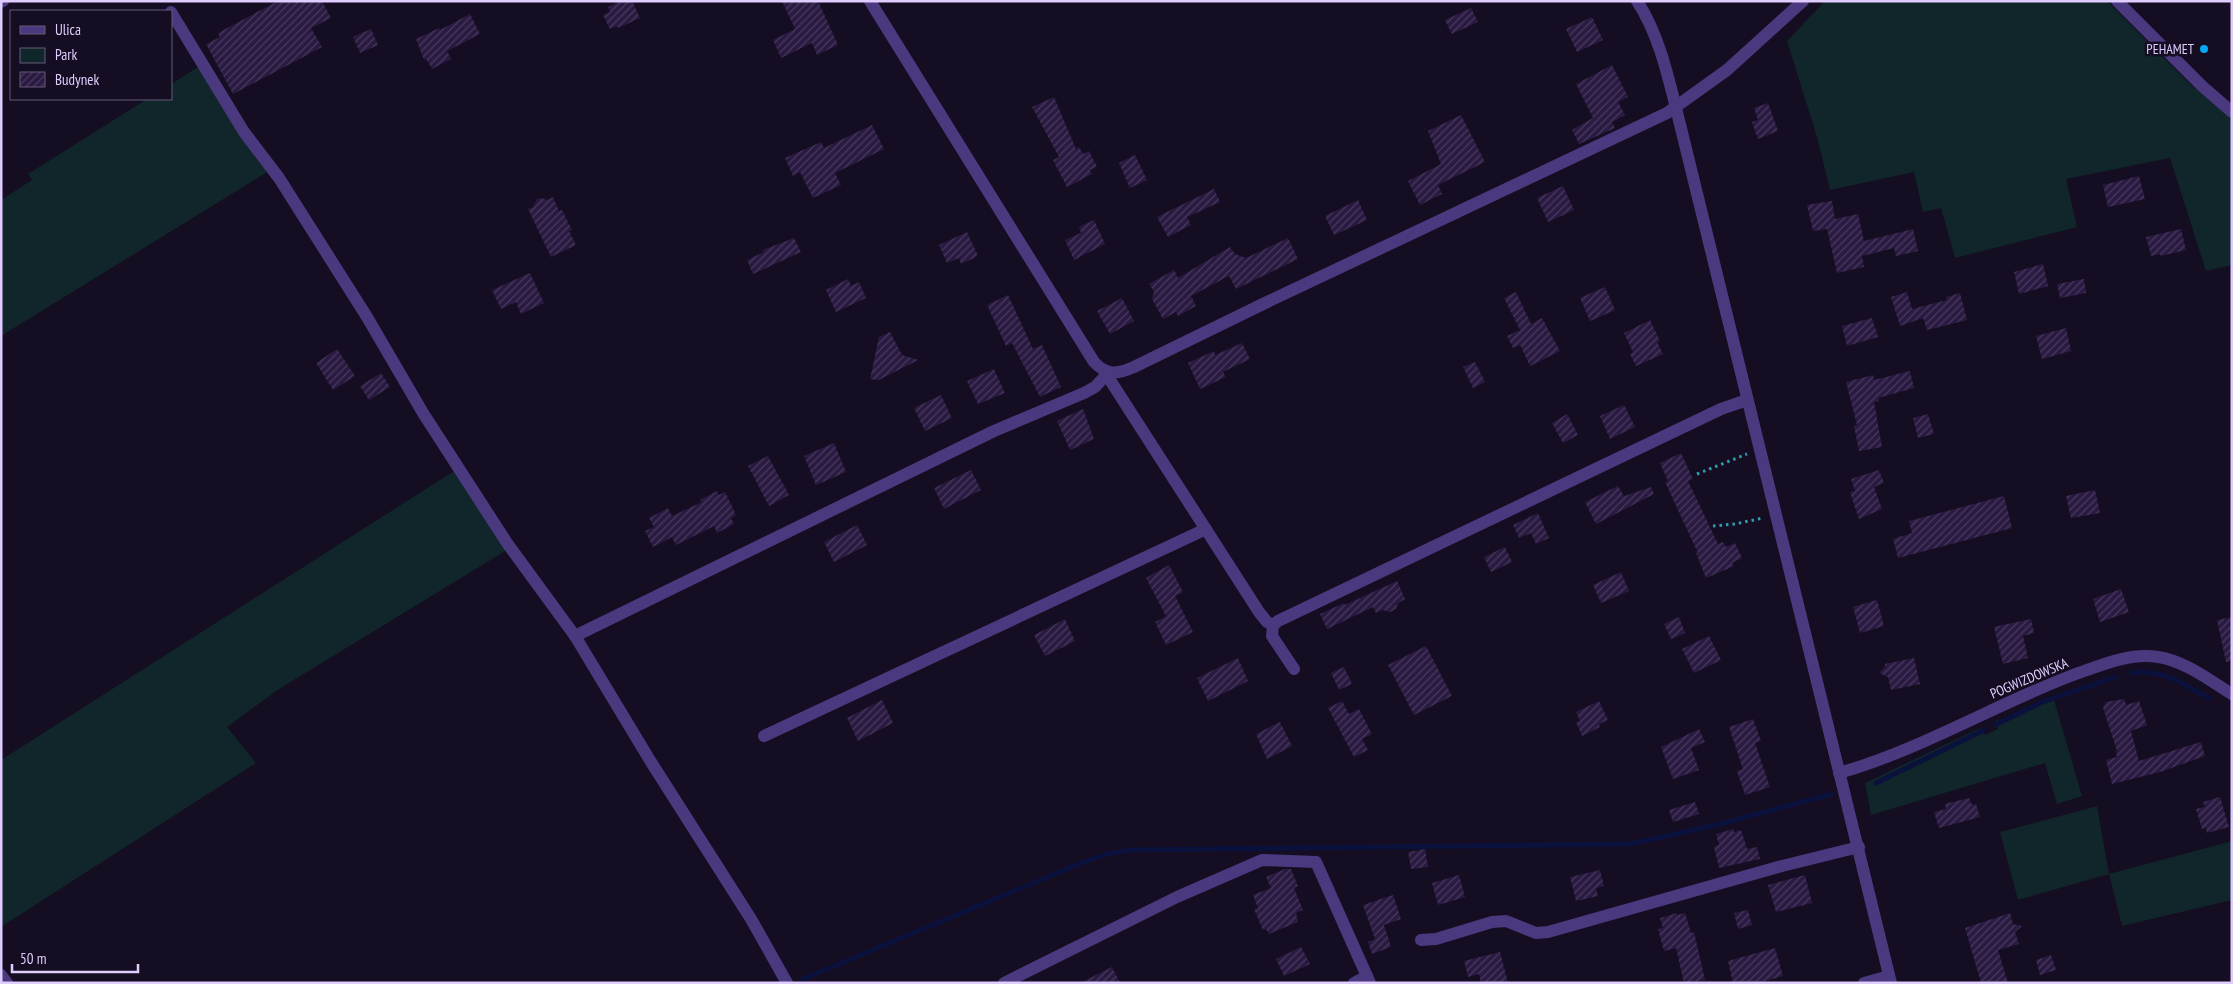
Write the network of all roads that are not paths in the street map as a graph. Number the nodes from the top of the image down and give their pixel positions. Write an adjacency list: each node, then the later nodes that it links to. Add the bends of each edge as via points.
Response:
1 (870, 1): 8 (street, via 1094,362)
2 (1637, 1): 6 (street, via 1658,46)
3 (1803, 1): 6 (street, via 1728,70)
4 (2117, 1): 7 (street)
5 (172, 13): 12 (street, via 244,132 279,178 367,317 428,421 507,542)
6 (1676, 108): 8 (street, via 1134,367 1115,374); 9 (street)
7 (2232, 112)
8 (1108, 373): 10 (street, via 1113,386); 12 (street, via 1095,387 986,435)
9 (1747, 400): 11 (street, via 1721,409); 16 (street)
10 (1206, 529): 11 (street, via 1258,612); 15 (street)
11 (1273, 625): 13 (street, via 1272,636)
12 (575, 636): 23 (street, via 751,919)
13 (1294, 669)
14 (2232, 694): 16 (street, POGWIZDOWSKA, via 2172,660 2137,656 2045,686 1873,764)
15 (764, 736)
16 (1839, 773): 17 (street)
17 (1859, 847): 18 (street, via 1548,932 1536,933 1506,921); 20 (street)
18 (1421, 940)
19 (1, 975): 22 (street)
20 (1890, 979): 26 (street)
21 (1368, 980): 24 (street, via 1316,862 1262,860 1177,897); 25 (street)
22 (7, 983)
23 (787, 983)
24 (1004, 983)
25 (1354, 983)
26 (1864, 983)

